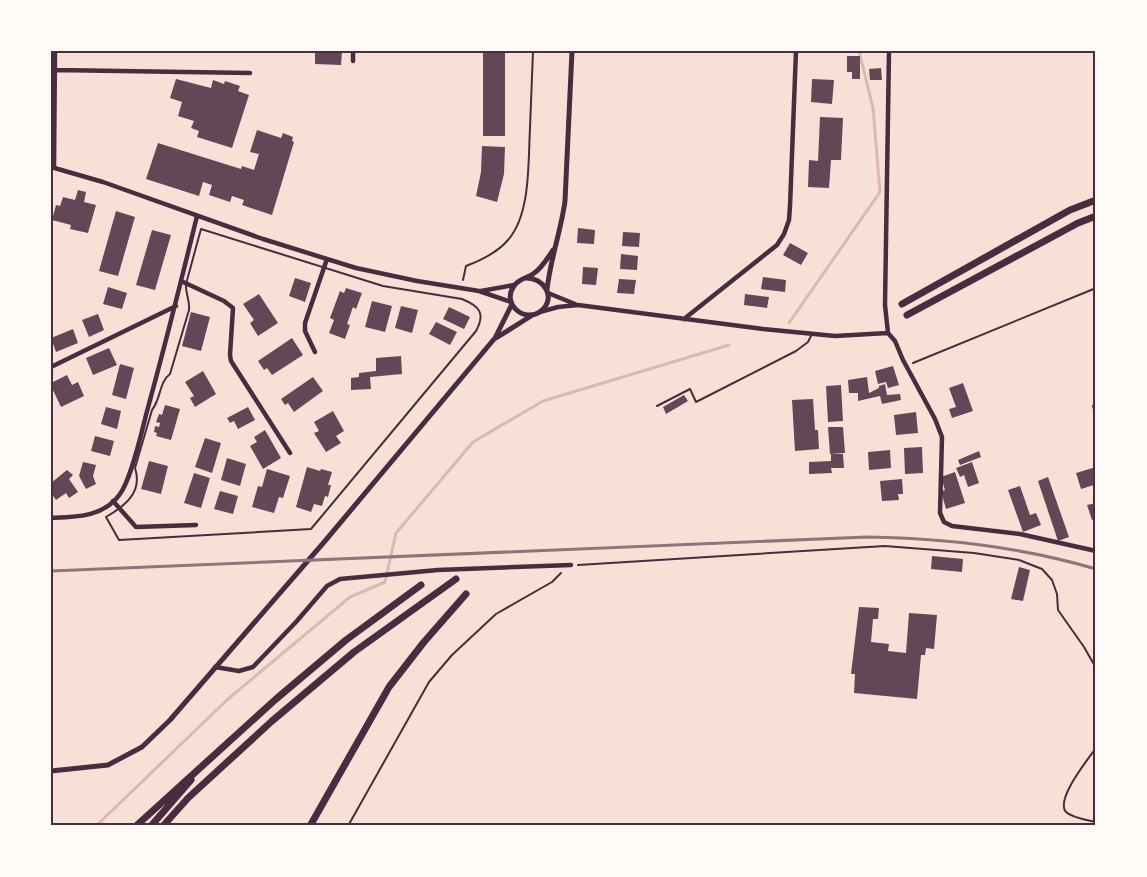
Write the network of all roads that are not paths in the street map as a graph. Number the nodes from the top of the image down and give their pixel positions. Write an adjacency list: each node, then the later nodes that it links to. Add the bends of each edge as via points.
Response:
1 (55, 51): 7 (street)
2 (353, 51): 6 (street)
3 (572, 51): 13 (street, via 566,187)
4 (796, 51): 27 (street, via 790,206 784,234 762,258)
5 (889, 51): 28 (street, via 885,305)
6 (353, 61)
7 (55, 70): 8 (street); 9 (street)
8 (250, 73)
9 (52, 167): 11 (street)
10 (1096, 200): 21 (highway, via 1070,210)
11 (197, 216): 14 (street); 16 (street)
12 (1096, 216): 26 (highway)
13 (557, 243): 15 (street, via 544,264); 19 (street)
14 (327, 258): 18 (street, via 383,275); 31 (street, via 305,323 304,331)
15 (525, 278): 17 (street); 19 (street, via 540,282)
16 (184, 282): 23 (street); 34 (street, via 233,308 231,361)
17 (514, 285): 18 (street); 20 (street)
18 (479, 291): 20 (street)
19 (547, 292): 22 (street); 24 (street, via 547,302)
20 (511, 303): 25 (street, via 520,313); 30 (street)
21 (902, 304)
22 (578, 305): 24 (street); 27 (street)
23 (176, 306): 32 (street); 35 (street, via 128,478 120,494)
24 (540, 312): 25 (street)
25 (532, 315): 30 (street)
26 (907, 315)
27 (684, 319): 29 (street)
28 (888, 333): 29 (street); 38 (street, via 942,437 940,514 944,522)
29 (812, 334): 33 (lane, via 808,342 796,351 696,402 690,389)
30 (495, 338): 43 (street)
31 (315, 352)
32 (51, 367)
33 (657, 406)
34 (290, 453)
35 (112, 501): 36 (street, via 106,508 83,517); 37 (street, via 136,526)
36 (51, 518)
37 (196, 525)
38 (1096, 551)
39 (571, 565): 43 (street, via 395,573 340,579 327,586 253,667 239,671)
40 (456, 579): 48 (highway, via 354,652 272,721 188,798)
41 (421, 585): 44 (highway, via 346,640)
42 (466, 594): 49 (highway, via 388,687)
43 (215, 667): 45 (street, via 142,747 108,765)
44 (214, 753): 46 (highway); 47 (highway)
45 (51, 771)
46 (136, 826)
47 (151, 826)
48 (163, 826)
49 (310, 826)

